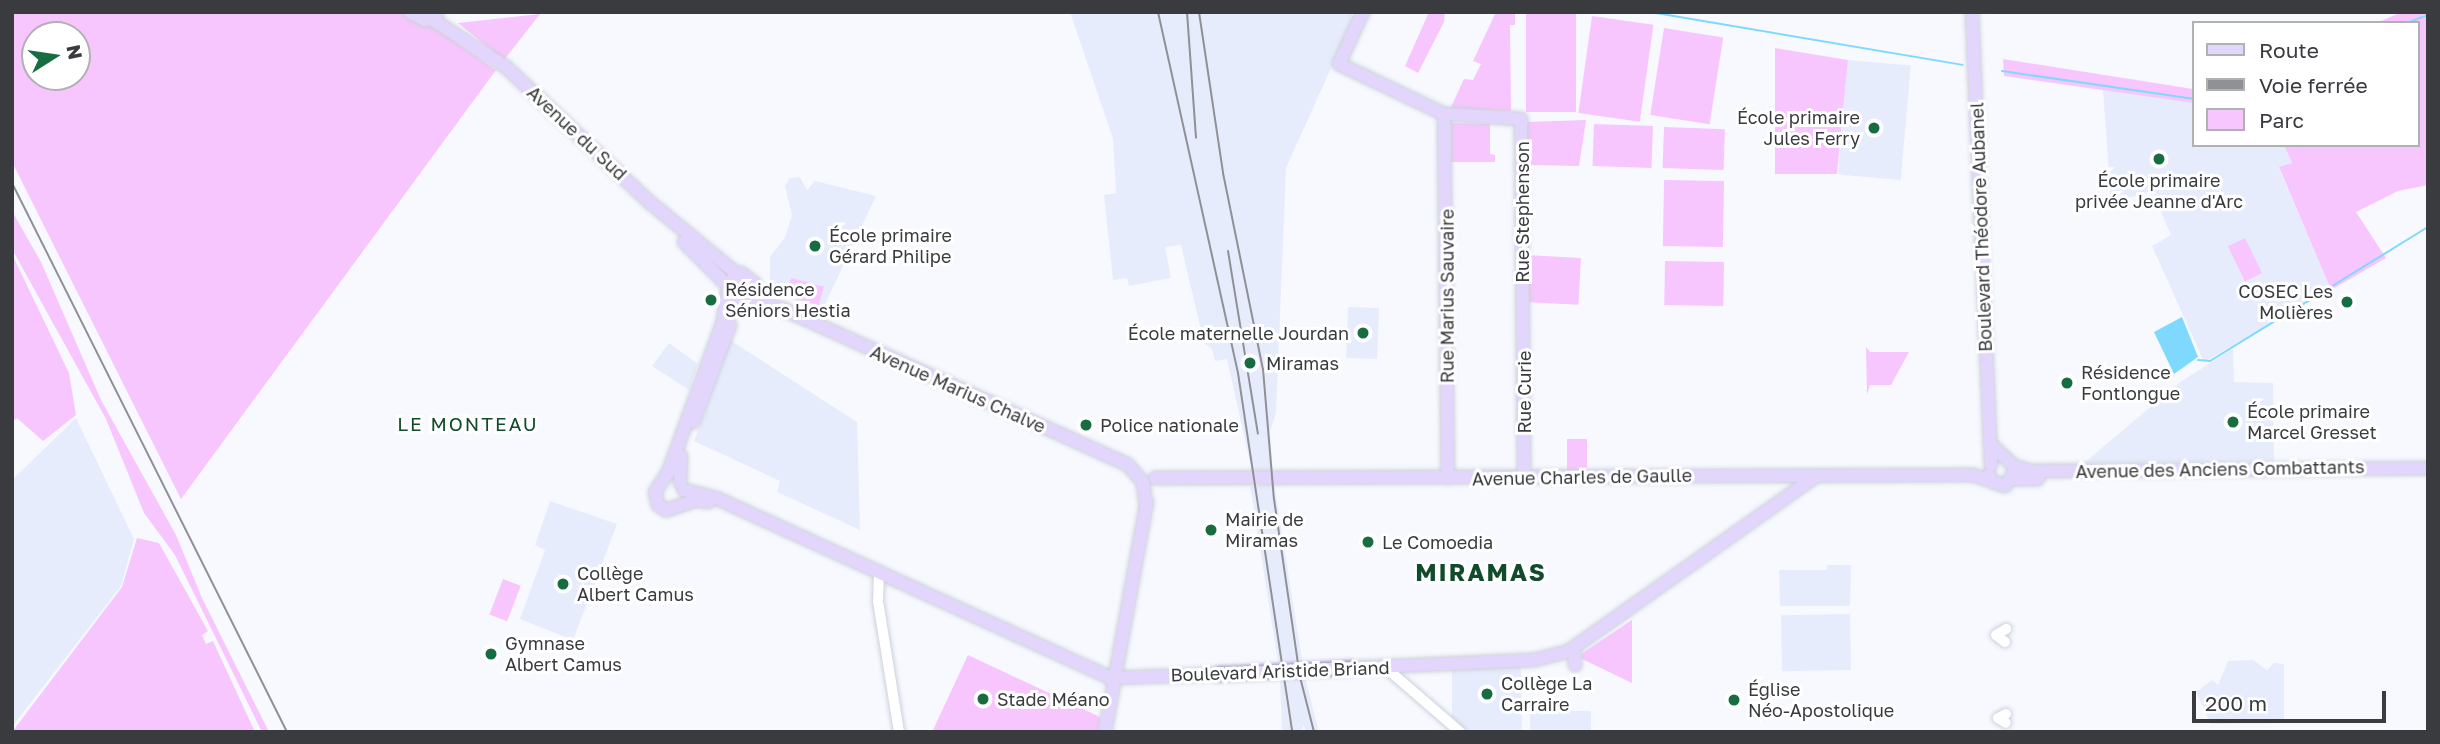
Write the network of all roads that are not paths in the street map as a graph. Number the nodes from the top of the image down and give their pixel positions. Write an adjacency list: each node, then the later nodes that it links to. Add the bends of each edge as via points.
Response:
1 (410, 12): 5 (main road, via 420,19)
2 (444, 12): 6 (main road)
3 (1363, 12): 7 (main road, via 1346,48 1344,68)
4 (1972, 12): 15 (main road, Boulevard Théodore Aubanel)
5 (434, 15): 6 (main road)
6 (457, 32): 8 (main road, Avenue du Sud, via 505,67)
7 (1444, 114): 13 (main road, Rue Stephenson, via 1520,117); 22 (main road, Rue Marius Sauvaire)
8 (647, 200): 9 (main road, Avenue du Sud); 11 (main road, Avenue du Sud)
9 (737, 274): 10 (main road, Avenue du Sud, via 750,276); 11 (main road)
10 (756, 286): 12 (main road); 14 (main road, Avenue Marius Chalve)
11 (729, 290): 12 (main road, Avenue Marius Chalve); 24 (main road, via 723,322)
12 (746, 301): 14 (main road, Avenue Marius Chalve); 25 (main road, via 735,310 680,456)
13 (1523, 307): 23 (main road, Rue Curie)
14 (783, 309): 19 (main road, Avenue Marius Chalve)
15 (1990, 441): 16 (main road); 18 (main road, Boulevard Théodore Aubanel)
16 (2010, 468): 17 (main road, Avenue des Anciens Combattants); 18 (main road); 18 (main road, via 2005,486); 21 (main road, Avenue des Anciens Combattants)
17 (2428, 468)
18 (1991, 471): 20 (main road, Avenue Charles de Gaulle)
19 (1146, 476): 22 (main road, Avenue Charles de Gaulle); 34 (main road, via 1146,507)
20 (1815, 476): 23 (main road, Avenue Charles de Gaulle); 31 (main road, Boulevard Aristide Briand)
21 (2428, 476)
22 (1448, 478): 23 (main road, Avenue Charles de Gaulle)
23 (1524, 478)
24 (662, 482): 25 (main road); 27 (main road, via 655,492 658,505 670,511)
25 (682, 486): 26 (main road, Boulevard Aristide Briand); 27 (main road)
26 (725, 503): 27 (main road, Boulevard Aristide Briand, via 696,500); 28 (main road, Boulevard Aristide Briand)
27 (681, 506)
28 (879, 573): 34 (main road, Boulevard Aristide Briand); 35 (street, via 877,601)
29 (2006, 629): 30 (street, via 1996,635)
30 (2005, 642)
31 (1574, 649): 32 (main road); 33 (main road, Boulevard Aristide Briand, via 1534,660)
32 (1575, 665)
33 (1385, 667): 34 (main road, Boulevard Aristide Briand, bridge); 37 (street)
34 (1111, 678): 36 (main road)
35 (899, 732)
36 (1105, 732)
37 (1460, 732)

